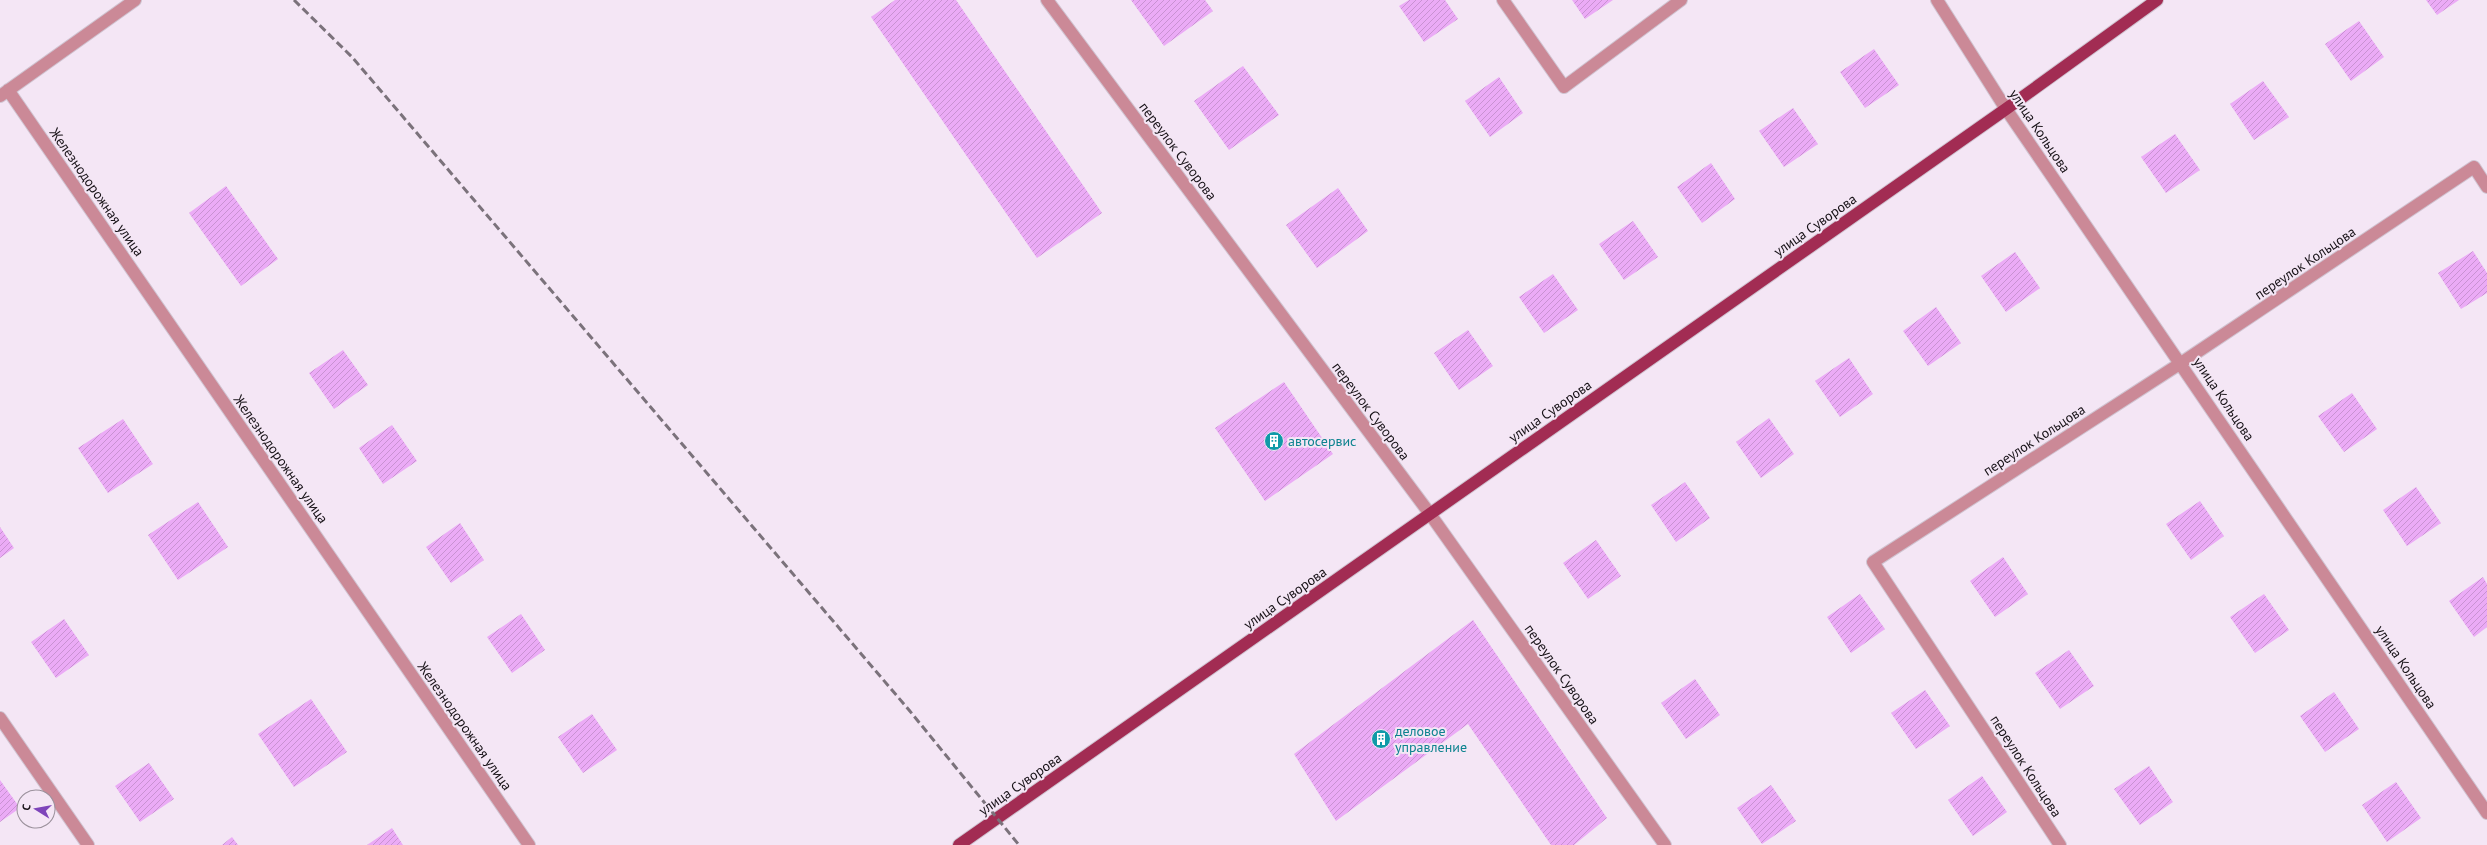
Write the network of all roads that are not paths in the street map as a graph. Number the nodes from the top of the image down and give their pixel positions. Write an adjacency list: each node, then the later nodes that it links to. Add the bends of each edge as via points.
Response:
1 (134, 0): 7 (street)
2 (1047, 0): 11 (street, переулок Суворова)
3 (1503, 0): 4 (street, via 1564,86)
4 (1682, 0)
5 (1937, 0): 8 (street, улица Кольцова)
6 (2157, 0): 8 (main road, улица Суворова)
7 (4, 93): 15 (street, Железнодорожная улица)
8 (2006, 109): 10 (street, улица Кольцова); 11 (main road, улица Суворова)
9 (2487, 186): 10 (street, переулок Кольцова, via 2474,167)
10 (2181, 363): 13 (street, улица Кольцова); 18 (street, переулок Кольцова, via 1873,562)
11 (1430, 514): 16 (main road, улица Суворова); 17 (street, переулок Суворова)
12 (0, 718): 14 (street)
13 (2487, 813)
14 (88, 845)
15 (529, 845)
16 (959, 845)
17 (1665, 845)
18 (2060, 845)

